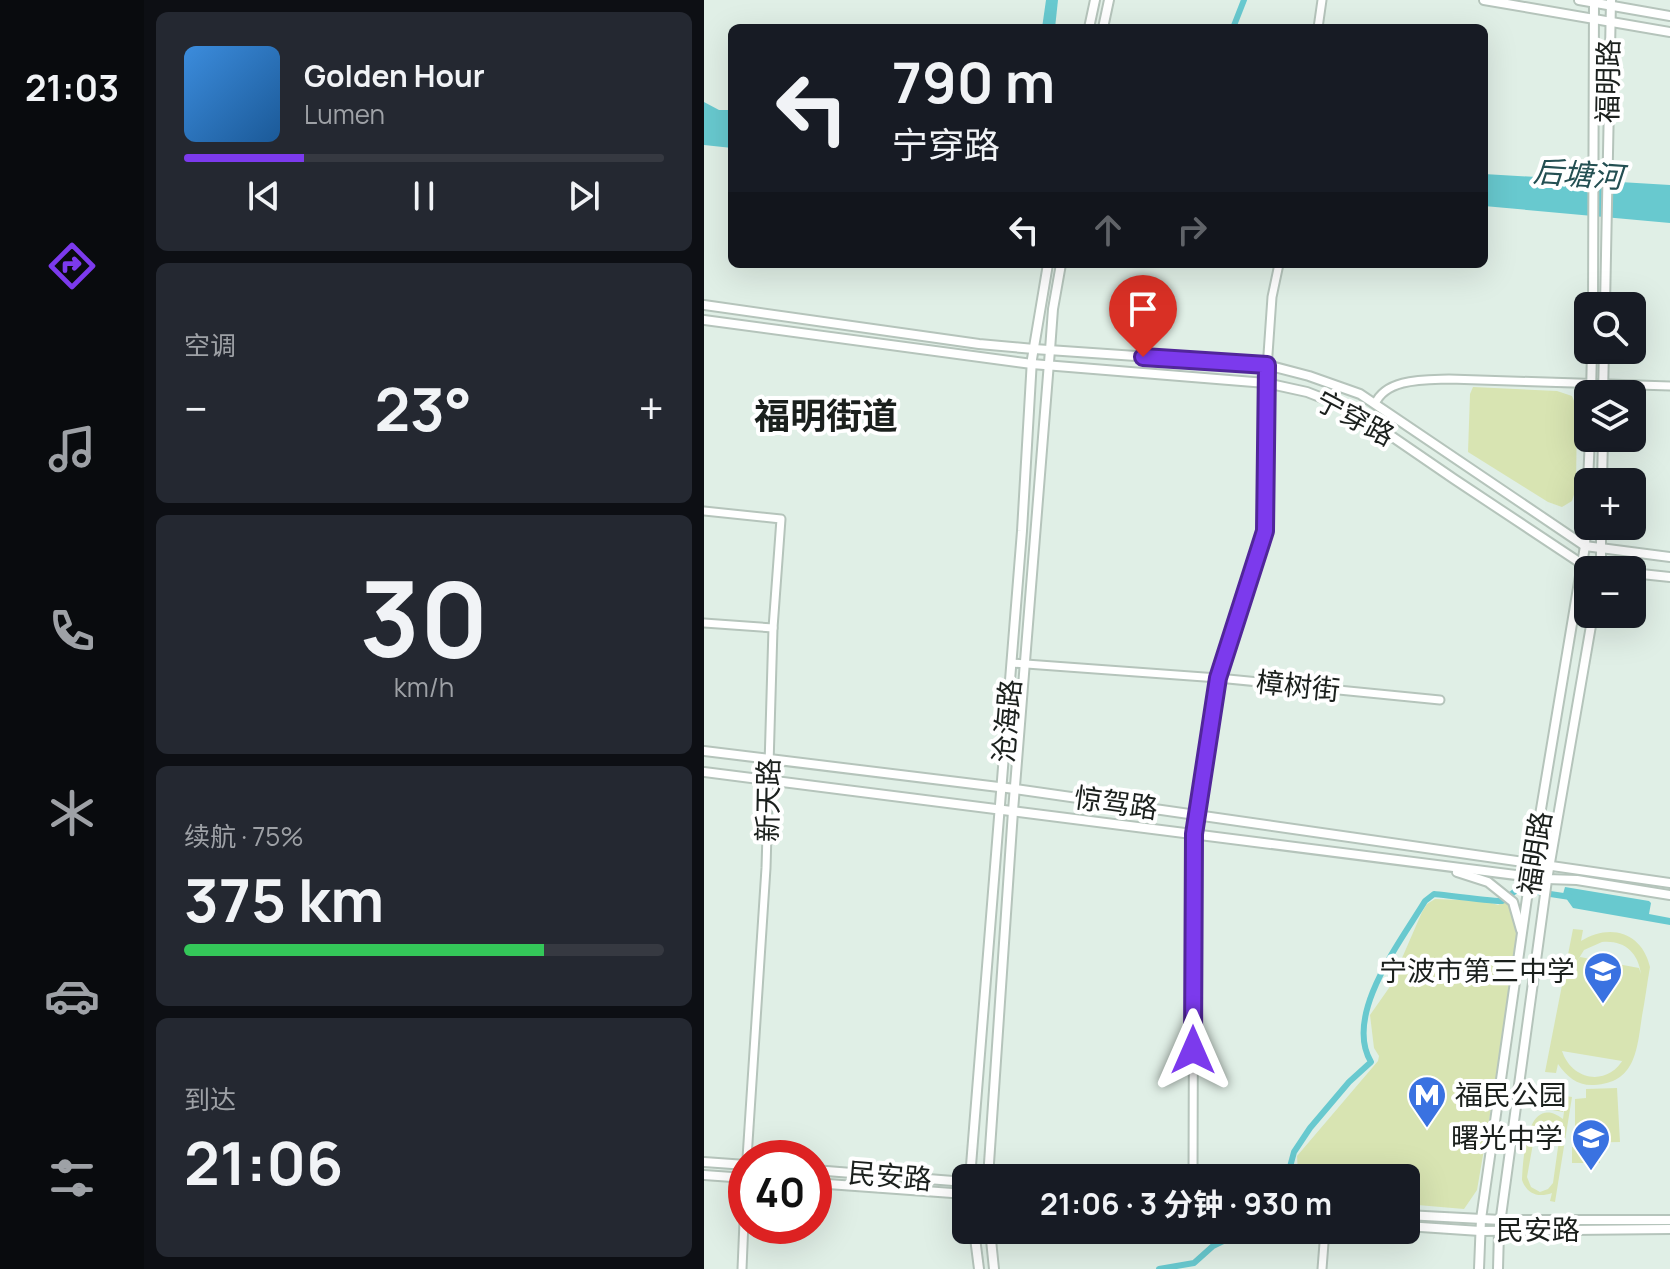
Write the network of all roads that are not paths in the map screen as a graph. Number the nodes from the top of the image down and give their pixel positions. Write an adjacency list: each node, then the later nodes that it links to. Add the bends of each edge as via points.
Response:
1 (1095, 0): 11 (main road)
2 (1109, 0): 12 (main road)
3 (1322, 0): 13 (street)
4 (1484, 0): 9 (main road)
5 (1579, 0): 6 (main road)
6 (1594, 1): 7 (main road); 9 (main road, 福明路)
7 (1610, 3): 8 (main road); 10 (main road, 福明路)
8 (1670, 16)
9 (1593, 19): 10 (main road); 18 (main road, 福明路)
10 (1609, 22): 14 (main road); 19 (main road, 福明路)
11 (1090, 24)
12 (1104, 24)
13 (1319, 24)
14 (1670, 32)
15 (1047, 268): 22 (main road, 沧海路)
16 (1060, 268): 23 (main road, 沧海路)
17 (1278, 268): 25 (street)
18 (1593, 292)
19 (1605, 292)
20 (704, 305): 22 (main road, 宁穿路)
21 (704, 320): 24 (main road, 宁穿路)
22 (1034, 349): 23 (main road, 宁穿路); 24 (main road, 沧海路)
23 (1050, 350): 25 (main road, 宁穿路); 26 (main road, 沧海路)
24 (1032, 364): 26 (main road, 宁穿路); 47 (main road, 沧海路)
25 (1267, 365): 28 (street); 31 (main road, 宁穿路, via 1333,384)
26 (1049, 366): 28 (main road, 宁穿路); 48 (main road, 沧海路)
27 (1574, 382): 31 (street, 宁穿路, via 1424,381 1389,388)
28 (1266, 383): 40 (main road, 宁穿路, via 1348,408); 49 (street, via 1265,531)
29 (1646, 385): 30 (street, 宁穿路)
30 (1670, 386)
31 (1375, 404): 35 (main road, 宁穿路)
32 (1589, 452): 35 (main road, 福明路)
33 (704, 511): 45 (street, 新天路, via 781,519)
34 (1601, 540): 36 (main road)
35 (1585, 546): 36 (main road); 37 (main road, 福明路)
36 (1601, 550): 38 (main road); 39 (main road)
37 (1583, 556)
38 (1601, 556)
39 (1670, 557)
40 (1574, 559)
41 (1646, 574): 42 (main road)
42 (1670, 577)
43 (1574, 612): 61 (main road, 福明路)
44 (704, 623): 45 (street)
45 (773, 628): 52 (street, 新天路)
46 (1591, 628): 63 (main road, 福明路)
47 (1012, 663): 48 (street, 樟树街); 55 (main road, 沧海路)
48 (1026, 664): 49 (street, 樟树街); 56 (main road, 沧海路)
49 (1218, 678): 50 (street, 樟树街); 59 (street)
50 (1440, 700)
51 (704, 751): 52 (main road, 惊驾路)
52 (768, 759): 54 (street, 新天路); 55 (main road, 惊驾路)
53 (704, 772): 54 (main road, 惊驾路)
54 (769, 780): 57 (main road, 惊驾路); 69 (street, 新天路)
55 (1002, 787): 56 (main road, 惊驾路); 57 (main road, 沧海路)
56 (1015, 789): 58 (main road, 沧海路); 59 (main road, 惊驾路)
57 (1000, 809): 58 (main road, 惊驾路); 72 (main road, 沧海路)
58 (1013, 811): 60 (main road, 惊驾路); 73 (main road, 沧海路)
59 (1196, 814): 60 (street); 61 (main road, 惊驾路)
60 (1194, 834): 62 (main road, 惊驾路); 74 (street)
61 (1532, 863): 63 (main road, 惊驾路); 64 (main road, 福明路)
62 (1437, 865): 64 (main road, 惊驾路); 68 (main road, via 1488,882 1510,899)
63 (1549, 866): 65 (main road, 福明路); 66 (main road, 惊驾路)
64 (1531, 877): 65 (main road, 惊驾路); 68 (main road, 福明路)
65 (1547, 880): 67 (main road, 惊驾路); 83 (main road, 福明路)
66 (1670, 883)
67 (1670, 895)
68 (1522, 934): 82 (main road, 福明路)
69 (748, 1140)
70 (704, 1162): 71 (main road)
71 (728, 1164)
72 (971, 1164)
73 (989, 1164)
74 (1193, 1164)
75 (832, 1171): 78 (main road, 民安路)
76 (704, 1175): 77 (main road)
77 (728, 1175)
78 (952, 1181)
79 (832, 1184): 80 (main road, 民安路)
80 (952, 1193)
81 (1420, 1216): 82 (main road, 民安路)
82 (1481, 1219): 83 (main road, 民安路); 87 (main road, 福明路)
83 (1501, 1220): 84 (main road, 民安路); 88 (main road, 福明路)
84 (1670, 1220)
85 (1420, 1227): 87 (main road, 民安路)
86 (1670, 1229): 88 (main road, 民安路)
87 (1480, 1231): 88 (main road, 民安路); 97 (main road, 福明路)
88 (1499, 1231): 98 (main road, 福明路)
89 (743, 1244): 93 (street)
90 (976, 1244): 94 (main road)
91 (991, 1244): 95 (main road)
92 (1324, 1244): 96 (street)
93 (742, 1269)
94 (979, 1269)
95 (994, 1269)
96 (1322, 1269)
97 (1479, 1269)
98 (1498, 1269)

